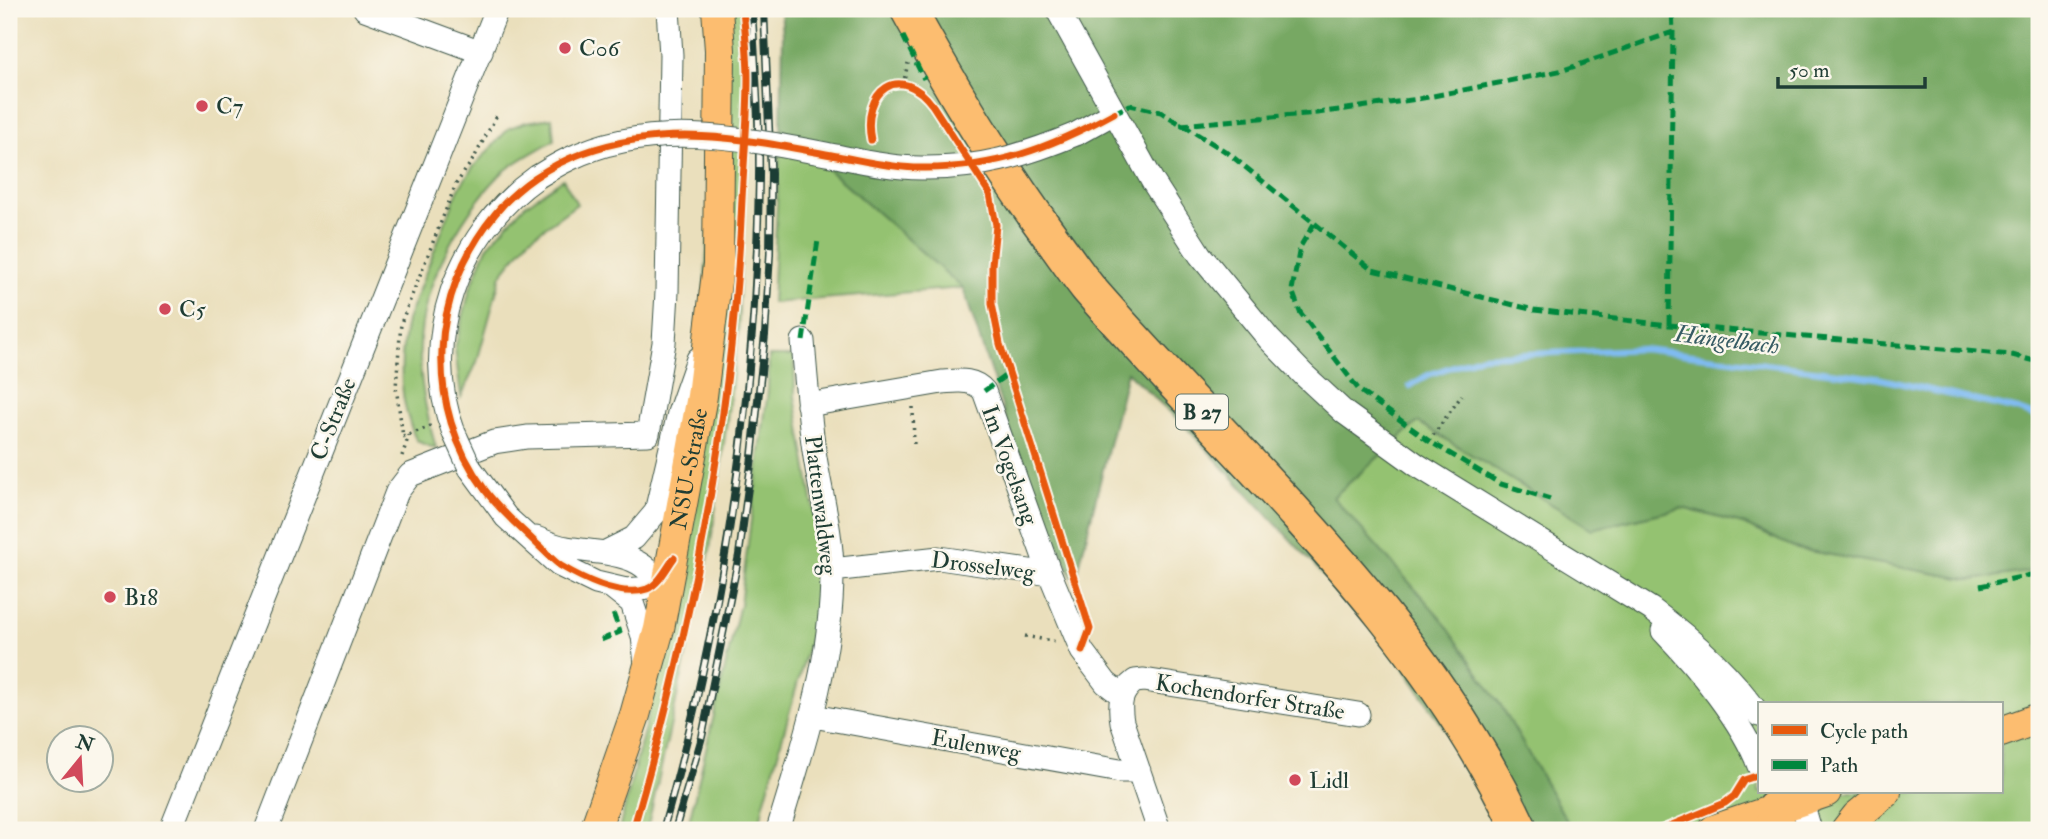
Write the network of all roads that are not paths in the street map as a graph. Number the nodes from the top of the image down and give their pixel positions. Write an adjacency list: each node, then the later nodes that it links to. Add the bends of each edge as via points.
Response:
1 (365, 9): 7 (street)
2 (497, 9): 7 (street, C-Straße)
3 (668, 9): 31 (street, via 667,292 664,343 648,434 494,442 410,475 397,492)
4 (717, 9): 9 (main road, NSU-Straße, via 718,265)
5 (908, 9): 35 (highway, B 27, via 1012,183 1086,285 1348,571 1410,647 1466,727)
6 (1057, 9): 8 (street)
7 (481, 52): 30 (street, C-Straße)
8 (1114, 113): 12 (street, bridge, via 1028,153 987,163 920,168 719,136 649,137 582,154 515,192 480,232 455,282 441,341 444,429 506,517); 16 (street, via 1200,255 1304,375 1345,413 1417,465)
9 (711, 324): 13 (street, via 679,413 656,512 634,538); 17 (main road, NSU-Straße, via 702,396)
10 (803, 341): 11 (street, Plattenwaldweg)
11 (808, 405): 14 (street, Plattenwaldweg); 15 (street, Im Vogelsang, via 963,381 979,386)
12 (530, 536): 13 (street, via 565,548); 18 (street, via 559,565)
13 (606, 552): 17 (street, via 624,556)
14 (832, 570): 15 (street, Drosselweg, via 939,558); 23 (street, Plattenwaldweg, via 830,630)
15 (1050, 574): 20 (street, Im Vogelsang, via 1092,666)
16 (1592, 575): 22 (street, via 1685,634 1732,680); 26 (street, via 1644,613 1684,655 1732,718)
17 (665, 581): 18 (street, via 638,590); 19 (main road, NSU-Straße)
18 (613, 588): 19 (street, via 632,603 643,636)
19 (647, 672): 32 (main road, NSU-Straße)
20 (1122, 695): 21 (street, Kochendorfer Straße, via 1135,681 1144,680); 27 (street, Kochendorfer Straße, via 1122,722)
21 (1359, 714)
22 (1758, 714)
23 (813, 716): 27 (street, Eulenweg); 33 (street, Plattenwaldweg)
24 (2039, 718): 25 (main road)
25 (2002, 732)
26 (1758, 763)
27 (1139, 771): 34 (street, Kochendorfer Straße)
28 (1884, 794): 38 (main road)
29 (1791, 802): 36 (main road); 37 (street)
30 (171, 830)
31 (265, 830)
32 (595, 830)
33 (778, 830)
34 (1159, 830)
35 (1520, 830)
36 (1714, 830)
37 (1810, 830)
38 (1846, 830)

